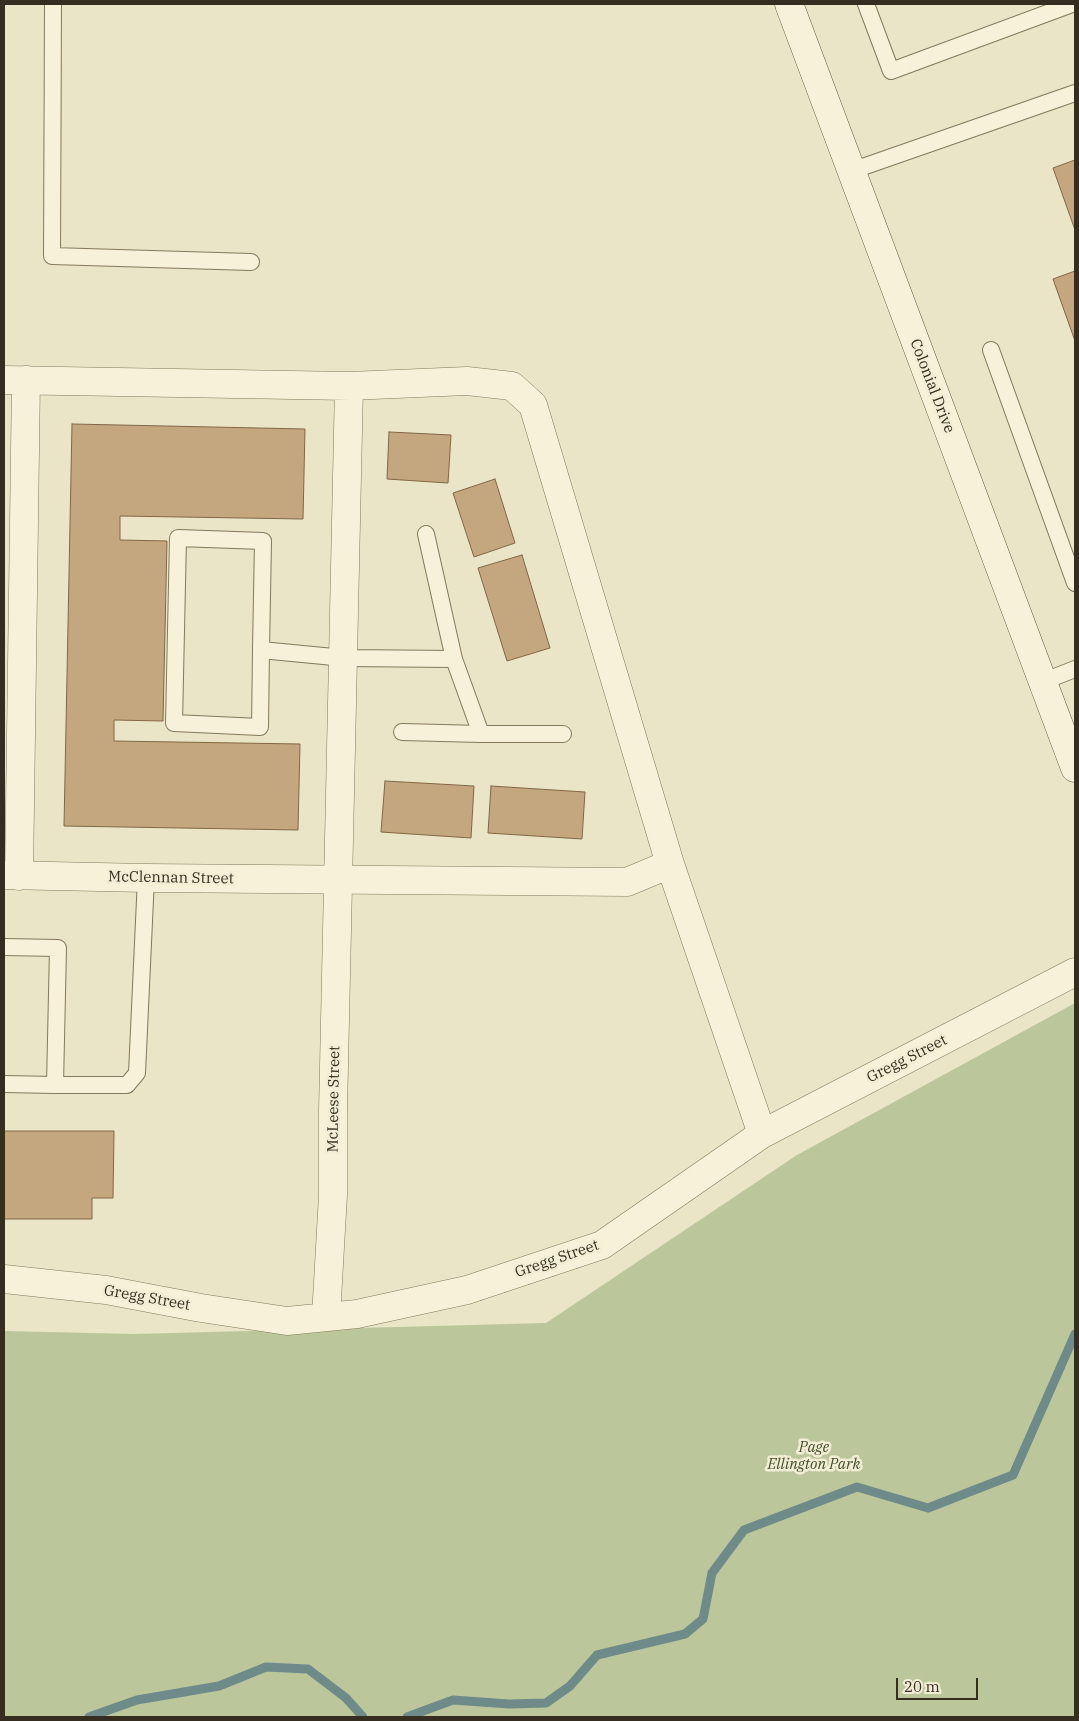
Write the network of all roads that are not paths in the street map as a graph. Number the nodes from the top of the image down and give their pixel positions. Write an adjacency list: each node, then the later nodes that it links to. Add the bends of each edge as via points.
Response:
1 (54, 4): 7 (lane, via 52,256)
2 (789, 4): 6 (street, Colonial Drive)
3 (866, 4): 4 (lane, via 891,71)
4 (1072, 4)
5 (1075, 93): 6 (lane)
6 (851, 171): 17 (street, Colonial Drive)
7 (251, 262)
8 (991, 350): 12 (lane)
9 (15, 380): 10 (street); 23 (street)
10 (349, 386): 14 (street, McLeese Street); 22 (street, via 467,381 512,386 533,405)
11 (426, 534): 15 (lane)
12 (1075, 583)
13 (260, 650): 13 (lane, via 263,541 178,538 174,723 260,727); 14 (lane)
14 (344, 658): 15 (lane); 25 (street, McLeese Street)
15 (454, 658): 19 (lane)
16 (1075, 669): 17 (lane)
17 (1042, 682): 21 (street, Colonial Drive)
18 (402, 732): 19 (lane)
19 (481, 734): 20 (lane)
20 (564, 734)
21 (1075, 768)
22 (670, 864): 25 (street, McClennan Street, via 627,882); 30 (street)
23 (11, 875): 24 (street, McClennan Street)
24 (146, 878): 25 (street, McClennan Street); 29 (lane, via 137,1073 127,1085)
25 (339, 880): 32 (street, McLeese Street, via 333,1195)
26 (4, 947): 29 (lane, via 58,948)
27 (1075, 972): 30 (street, Gregg Street)
28 (4, 1084): 29 (lane)
29 (54, 1085)
30 (762, 1134): 32 (street, Gregg Street, via 602,1245 466,1290 357,1314)
31 (4, 1279): 32 (street, Gregg Street, via 106,1290 287,1321)
32 (326, 1317)

